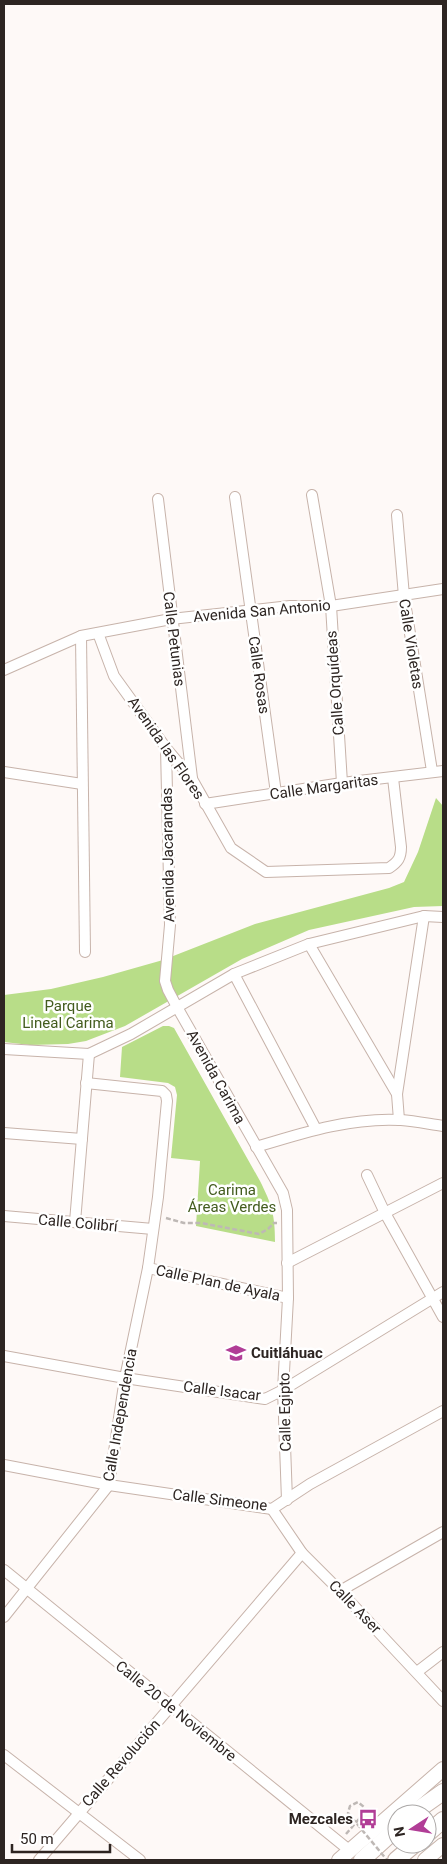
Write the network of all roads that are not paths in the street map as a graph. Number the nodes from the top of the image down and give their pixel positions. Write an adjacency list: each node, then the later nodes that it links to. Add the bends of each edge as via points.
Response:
1 (312, 495): 7 (street, Calle Orquídeas)
2 (235, 497): 8 (street, Calle Rosas)
3 (158, 499): 9 (street, Calle Petunias)
4 (397, 516): 6 (street, Calle Violetas)
5 (443, 589): 6 (street, Avenida San Antonio)
6 (404, 596): 7 (street, Avenida San Antonio); 14 (street, Calle Violetas)
7 (331, 606): 8 (street, Avenida San Antonio, via 290,606); 19 (street, Calle Orquídeas)
8 (250, 611): 9 (street, Avenida San Antonio); 21 (street, Calle Rosas)
9 (171, 619): 10 (street, Avenida San Antonio); 18 (street, Calle Petunias)
10 (98, 633): 11 (street, Avenida San Antonio); 13 (street, Avenida las Flores, via 114,676)
11 (82, 636): 12 (street, Avenida San Antonio); 20 (street)
12 (4, 670)
13 (166, 748): 18 (street, Avenida las Flores); 28 (street, Avenida Jacarandas, via 170,925 165,982)
14 (432, 771): 15 (street, Calle Margaritas); 17 (street, Calle Margaritas)
15 (443, 771)
16 (4, 772): 20 (street)
17 (393, 778): 19 (street, Calle Margaritas); 22 (street, Avenida las Flores, via 401,857 389,868 266,872 231,848)
18 (192, 779): 22 (street, Avenida las Flores)
19 (342, 783): 21 (street, Calle Margaritas)
20 (82, 784): 26 (street)
21 (276, 793): 22 (street, Calle Margaritas)
22 (205, 804)
23 (424, 916): 24 (street); 25 (street); 32 (street)
24 (443, 917)
25 (309, 944): 27 (street); 32 (street)
26 (85, 952)
27 (234, 974): 28 (street); 35 (street)
28 (177, 1007): 30 (street); 38 (street, Avenida Carima)
29 (4, 1049): 30 (street)
30 (89, 1054): 31 (street)
31 (86, 1083): 37 (street); 45 (street, Calle Independencia, via 162,1091 166,1095)
32 (397, 1094): 33 (street)
33 (399, 1120): 34 (street); 35 (street)
34 (443, 1126)
35 (316, 1129): 38 (street)
36 (4, 1133): 37 (street)
37 (82, 1139): 43 (street)
38 (256, 1147): 44 (street, Avenida Carima, via 283,1193)
39 (367, 1175): 41 (street)
40 (443, 1183): 41 (street)
41 (385, 1213): 46 (street); 50 (street)
42 (4, 1216): 43 (street, Calle Colibrí)
43 (75, 1222): 45 (street, Calle Colibrí)
44 (287, 1222): 46 (street, Calle Egipto)
45 (153, 1229): 47 (street, Calle Independencia)
46 (287, 1263): 49 (street, Calle Egipto)
47 (148, 1268): 49 (street, Calle Plan de Ayala); 53 (street, Calle Independencia)
48 (443, 1292): 50 (street, Calle Isacar)
49 (288, 1298): 54 (street, Calle Egipto)
50 (432, 1298): 51 (street); 54 (street, Calle Isacar)
51 (443, 1317)
52 (4, 1356): 53 (street, Calle Isacar)
53 (125, 1378): 54 (street, Calle Isacar, via 265,1399); 57 (street, Calle Independencia)
54 (283, 1390): 58 (street, Calle Egipto)
55 (443, 1410): 58 (street, Calle Simeone)
56 (4, 1465): 57 (street, Calle Simeone)
57 (109, 1485): 59 (street, Calle Simeone); 63 (street, Calle Independencia)
58 (287, 1500): 59 (street, Calle Simeone)
59 (272, 1509): 61 (street, Calle Aser)
60 (443, 1532): 64 (street)
61 (302, 1553): 64 (street, Calle Aser); 69 (street, Calle Revolución)
62 (4, 1570): 63 (street, Calle 20 de Noviembre)
63 (27, 1589): 65 (street, Calle Independencia); 69 (street, Calle 20 de Noviembre)
64 (340, 1591): 67 (street, Calle Aser)
65 (4, 1617)
66 (443, 1652): 67 (street)
67 (417, 1672): 68 (street, Calle Aser)
68 (443, 1701)
69 (171, 1707): 74 (street, Calle Revolución); 76 (street, Calle 20 de Noviembre)
70 (4, 1755): 74 (street)
71 (443, 1769): 76 (main road)
72 (443, 1792): 73 (highway)
73 (426, 1804)
74 (78, 1812): 78 (street, Calle Revolución); 79 (street)
75 (387, 1837): 81 (highway)
76 (344, 1846): 80 (main road)
77 (443, 1846): 82 (main road)
78 (39, 1860)
79 (140, 1860)
80 (339, 1860)
81 (362, 1860)
82 (425, 1860)

